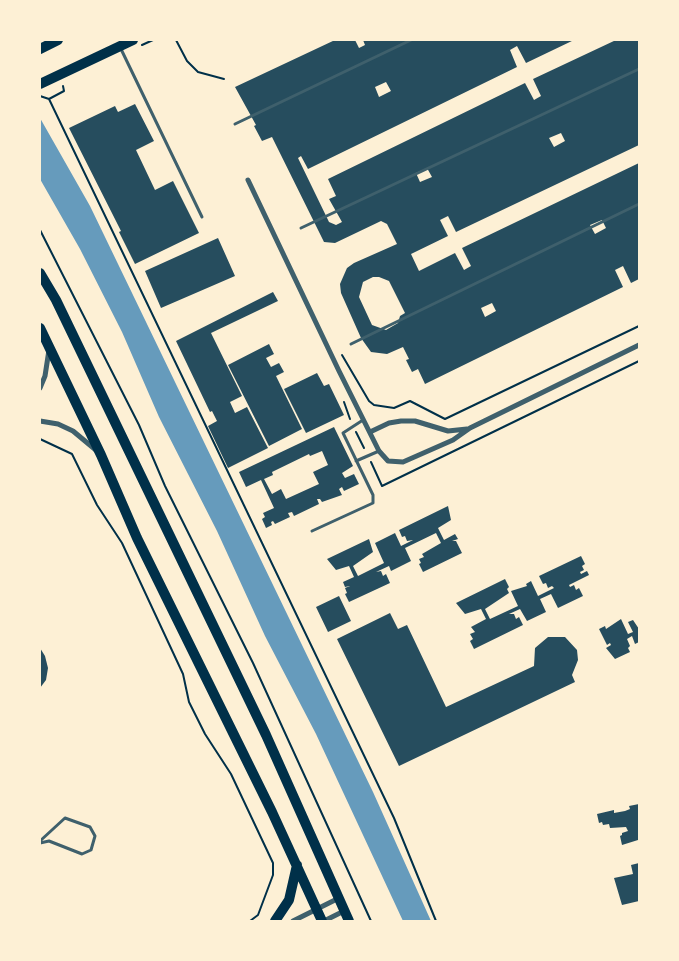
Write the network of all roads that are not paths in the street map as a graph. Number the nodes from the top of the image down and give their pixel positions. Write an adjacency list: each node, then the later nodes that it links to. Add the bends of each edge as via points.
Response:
1 (58, 40): 5 (main road)
2 (133, 40): 4 (main road)
3 (411, 40): 8 (lane)
4 (119, 47): 7 (main road); 11 (lane)
5 (40, 49)
6 (639, 69): 12 (lane)
7 (40, 84)
8 (234, 124)
9 (248, 180): 19 (street)
10 (639, 204): 15 (lane)
11 (202, 217)
12 (302, 228)
13 (40, 273): 29 (main road, via 262,726)
14 (40, 328): 17 (main road)
15 (351, 344)
16 (639, 345): 21 (street)
17 (50, 347): 18 (street); 24 (main road)
18 (40, 388)
19 (364, 420): 22 (street); 25 (lane, via 343,433)
20 (40, 421): 24 (street, via 58,424 72,431)
21 (470, 428): 22 (street, via 448,431 415,421 402,421); 23 (street, via 453,440 403,462 388,461)
22 (370, 432): 23 (street)
23 (379, 451): 25 (lane)
24 (101, 455): 28 (main road, via 138,538)
25 (356, 461): 26 (lane, via 373,495 373,503)
26 (312, 531)
27 (40, 842): 27 (lane, via 55,843 82,854 91,850 95,836 90,828 65,818)
28 (297, 864): 30 (main road); 32 (main road, via 289,900)
29 (339, 898): 30 (street); 31 (main road)
30 (316, 908): 33 (street); 34 (main road)
31 (345, 911): 34 (street); 35 (main road)
32 (275, 921)
33 (293, 921)
34 (323, 921)
35 (349, 921)

